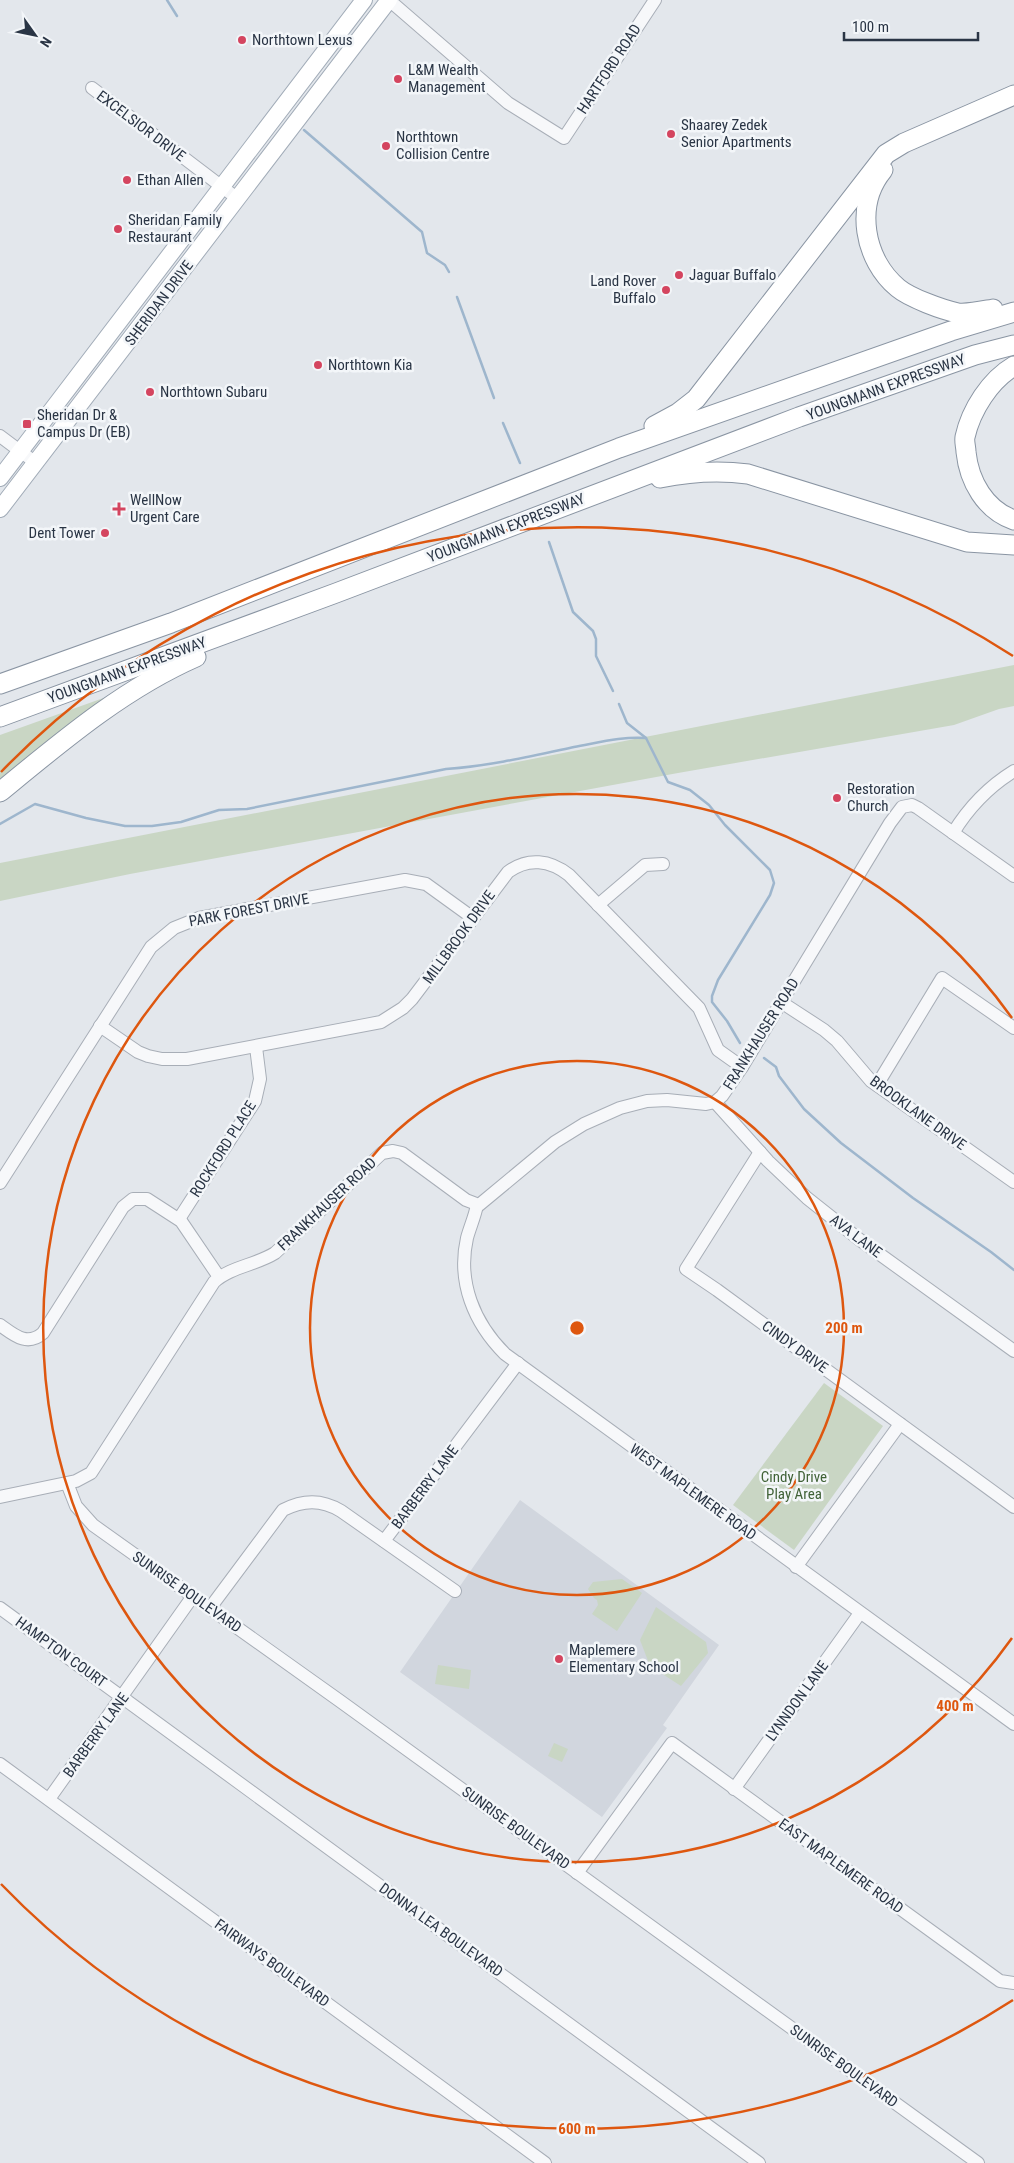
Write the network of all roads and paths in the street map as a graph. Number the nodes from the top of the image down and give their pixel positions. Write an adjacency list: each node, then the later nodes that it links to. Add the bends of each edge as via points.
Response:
1 (364, 0): 7 (main road, SHERIDAN DRIVE)
2 (389, 0): 3 (street, HARTFORD ROAD, via 508,103 564,138); 8 (main road, SHERIDAN DRIVE)
3 (655, 0)
4 (92, 88): 7 (street, EXCELSIOR DRIVE)
5 (1014, 95): 14 (highway, via 886,154 696,399)
6 (1014, 105): 9 (highway, via 892,161 871,189 866,206 865,234 876,262 898,288 932,305 960,313)
7 (222, 187): 8 (street, EXCELSIOR DRIVE); 15 (main road, SHERIDAN DRIVE)
8 (238, 199): 16 (main road, SHERIDAN DRIVE)
9 (1014, 307)
10 (1014, 312): 14 (highway, YOUNGMANN EXPRESSWAY, via 951,331)
11 (1014, 345): 18 (highway, YOUNGMANN EXPRESSWAY, via 966,358 799,417)
12 (1014, 366): 20 (highway, via 1000,377 974,410 965,439 968,467 977,488 991,506)
13 (0, 436): 15 (street)
14 (619, 448): 23 (highway, YOUNGMANN EXPRESSWAY, via 171,623)
15 (21, 451): 16 (street); 17 (main road, SHERIDAN DRIVE)
16 (36, 463): 19 (main road, SHERIDAN DRIVE)
17 (0, 478)
18 (610, 488): 21 (highway, via 677,474 727,471 748,474 967,542); 22 (highway, YOUNGMANN EXPRESSWAY)
19 (0, 509)
20 (1014, 520)
21 (1014, 545)
22 (336, 593): 24 (highway, YOUNGMANN EXPRESSWAY); 26 (highway, via 176,666 130,693 58,744)
23 (0, 684)
24 (0, 717)
25 (1014, 772): 27 (street, via 988,788)
26 (0, 792)
27 (953, 833): 29 (street, FRANKHAUSER ROAD); 32 (street, FRANKHAUSER ROAD, via 915,806 907,805 899,810)
28 (663, 864): 30 (street, via 645,865)
29 (1014, 876)
30 (598, 905): 31 (street, MILLBROOK DRIVE, via 561,869 535,862 508,872); 36 (street, MILLBROOK DRIVE, via 699,1008 718,1050)
31 (473, 918): 33 (street, PARK FOREST DRIVE, via 426,884 406,880 199,918 174,928 151,947); 35 (street, MILLBROOK DRIVE, via 412,1000 392,1016 381,1022)
32 (781, 1002): 36 (street, FRANKHAUSER ROAD); 37 (street, BROOKLANE DRIVE, via 837,1041)
33 (100, 1026): 35 (street, MILLBROOK DRIVE, via 138,1052 162,1059 187,1060); 41 (street, PARK FOREST DRIVE)
34 (1014, 1028): 37 (street, via 942,978)
35 (256, 1047): 43 (street, ROCKFORD PLACE, via 260,1079 255,1101)
36 (742, 1067): 38 (street, FRANKHAUSER ROAD)
37 (877, 1085): 40 (street, BROOKLANE DRIVE)
38 (715, 1102): 39 (street, AVA LANE); 42 (street, FRANKHAUSER ROAD, via 654,1100 602,1116 555,1142)
39 (760, 1152): 46 (street, AVA LANE, via 827,1214); 48 (street, CINDY DRIVE, via 686,1269)
40 (1014, 1182)
41 (0, 1183)
42 (477, 1205): 44 (street, FRANKHAUSER ROAD, via 402,1153 382,1153 275,1253); 47 (street, WEST MAPLEMERE ROAD, via 465,1255 469,1300 488,1336)
43 (179, 1219): 44 (street); 45 (street, via 147,1199 127,1202 43,1333 26,1340)
44 (219, 1277): 49 (street, via 95,1469 86,1477)
45 (0, 1325)
46 (1014, 1352)
47 (518, 1363): 52 (street, BARBERRY LANE); 53 (street, WEST MAPLEMERE ROAD)
48 (900, 1424): 51 (street, CINDY DRIVE); 53 (street)
49 (67, 1483): 50 (street); 55 (street, SUNRISE BOULEVARD, via 76,1506 93,1525)
50 (2, 1494)
51 (1014, 1507)
52 (384, 1542): 54 (street); 57 (street, BARBERRY LANE, via 336,1508 318,1502 297,1503 283,1510)
53 (796, 1567): 58 (street, WEST MAPLEMERE ROAD)
54 (455, 1591)
55 (193, 1596): 57 (street, SUNRISE BOULEVARD); 59 (street, BARBERRY LANE)
56 (0, 1608): 59 (street, HAMPTON COURT)
57 (210, 1608): 64 (street, SUNRISE BOULEVARD)
58 (860, 1613): 60 (street, WEST MAPLEMERE ROAD); 62 (street, LYNNDON LANE)
59 (123, 1697): 63 (street, BARBERRY LANE); 67 (street, DONNA LEA BOULEVARD)
60 (1014, 1724)
61 (0, 1764): 63 (street, FAIRWAYS BOULEVARD)
62 (734, 1789): 64 (street, EAST MAPLEMERE ROAD, via 672,1744); 65 (street, EAST MAPLEMERE ROAD, via 1000,1981)
63 (49, 1799): 66 (street, FAIRWAYS BOULEVARD)
64 (577, 1872): 68 (street, SUNRISE BOULEVARD)
65 (1014, 1983)
66 (545, 2163)
67 (759, 2163)
68 (978, 2163)

